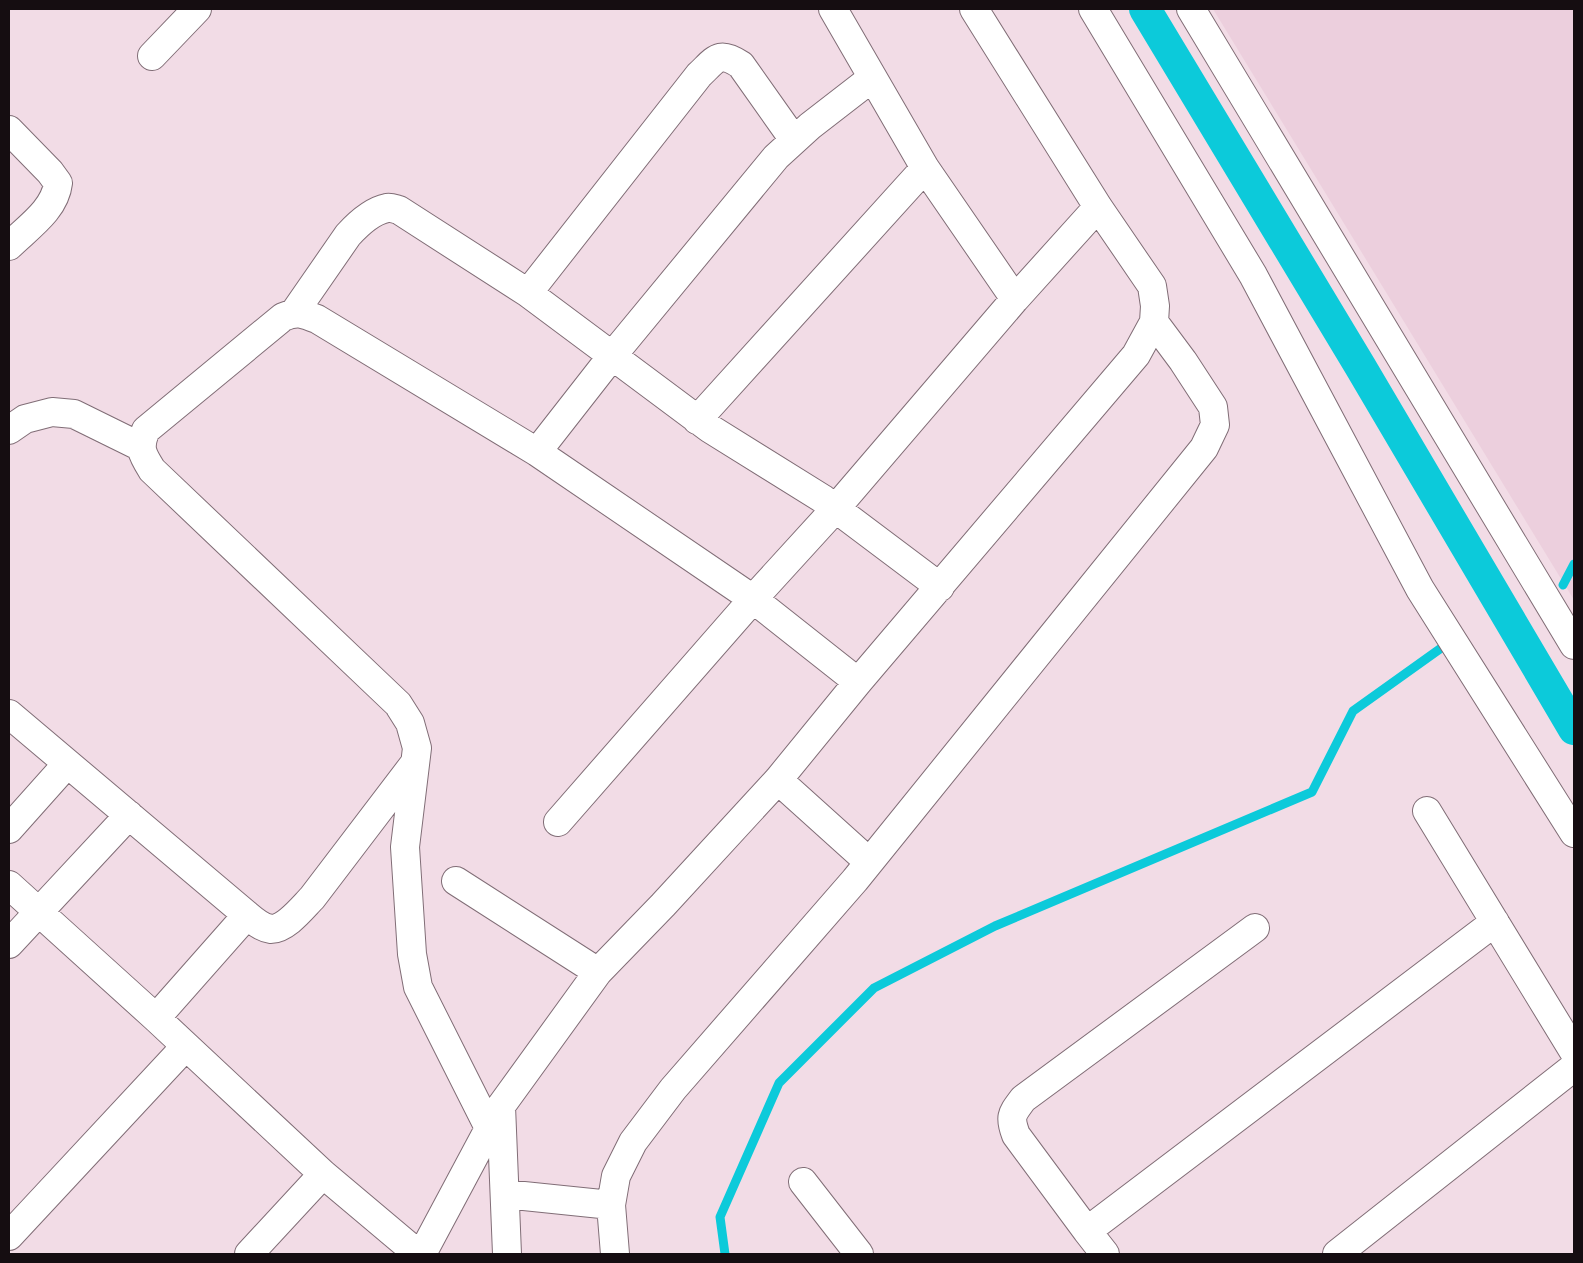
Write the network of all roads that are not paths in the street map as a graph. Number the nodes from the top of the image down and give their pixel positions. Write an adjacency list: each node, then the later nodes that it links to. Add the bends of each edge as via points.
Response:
1 (197, 9): 6 (street)
2 (833, 9): 7 (street)
3 (974, 9): 11 (street)
4 (1093, 9): 35 (street, via 1253,275 1420,589)
5 (1191, 9): 25 (street)
6 (152, 56)
7 (872, 78): 9 (street); 10 (street)
8 (9, 130): 12 (street, via 58,183 57,193 49,207)
9 (794, 140): 13 (street, via 741,65 729,57 717,58 700,75); 17 (street, via 776,157)
10 (925, 168): 14 (street); 18 (street)
11 (1098, 206): 14 (street); 16 (street, via 1152,286)
12 (9, 246)
13 (528, 293): 15 (street, via 411,216 388,207 356,226); 17 (street)
14 (1015, 299): 22 (street)
15 (294, 312): 20 (street, via 283,317 146,430); 21 (street, via 317,320)
16 (1154, 322): 23 (street, via 1136,355); 36 (street, via 1213,407 1215,424 1204,448)
17 (612, 356): 18 (street); 21 (street)
18 (697, 420): 22 (street)
19 (9, 430): 20 (street, via 25,419 52,412 74,414)
20 (141, 447): 28 (street, via 152,470 398,704 410,723 416,748)
21 (537, 452): 24 (street)
22 (836, 508): 23 (street); 24 (street)
23 (940, 586): 26 (street)
24 (753, 599): 26 (street); 33 (street)
25 (1574, 645)
26 (858, 682): 30 (street)
27 (10, 716): 29 (street)
28 (415, 763): 40 (street, via 296,916 272,929); 49 (street, via 405,847 412,954 418,987)
29 (67, 764): 32 (street); 34 (street)
30 (778, 780): 36 (street); 44 (street)
31 (1427, 811): 41 (street)
32 (129, 815): 39 (street); 40 (street)
33 (558, 822)
34 (9, 828)
35 (1574, 833)
36 (869, 862): 53 (street, via 673,1089 634,1142 616,1176)
37 (456, 881): 44 (street)
38 (9, 885): 39 (street)
39 (39, 911): 43 (street); 45 (street)
40 (247, 915): 45 (street)
41 (1496, 922): 47 (street); 54 (street)
42 (1255, 928): 54 (street, via 1023,1099 1014,1112 1012,1122 1016,1135)
43 (9, 944)
44 (598, 972): 49 (street)
45 (156, 1018): 46 (street)
46 (186, 1047): 50 (street); 55 (street)
47 (1574, 1052)
48 (1574, 1067): 63 (street)
49 (495, 1117): 52 (street); 58 (street)
50 (324, 1174): 56 (street); 57 (street)
51 (803, 1182): 61 (street)
52 (505, 1194): 53 (street); 59 (street)
53 (611, 1206): 60 (street)
54 (1087, 1232): 62 (street)
55 (9, 1236)
56 (249, 1254)
57 (418, 1254)
58 (422, 1254)
59 (507, 1254)
60 (615, 1254)
61 (859, 1254)
62 (1105, 1254)
63 (1337, 1254)

